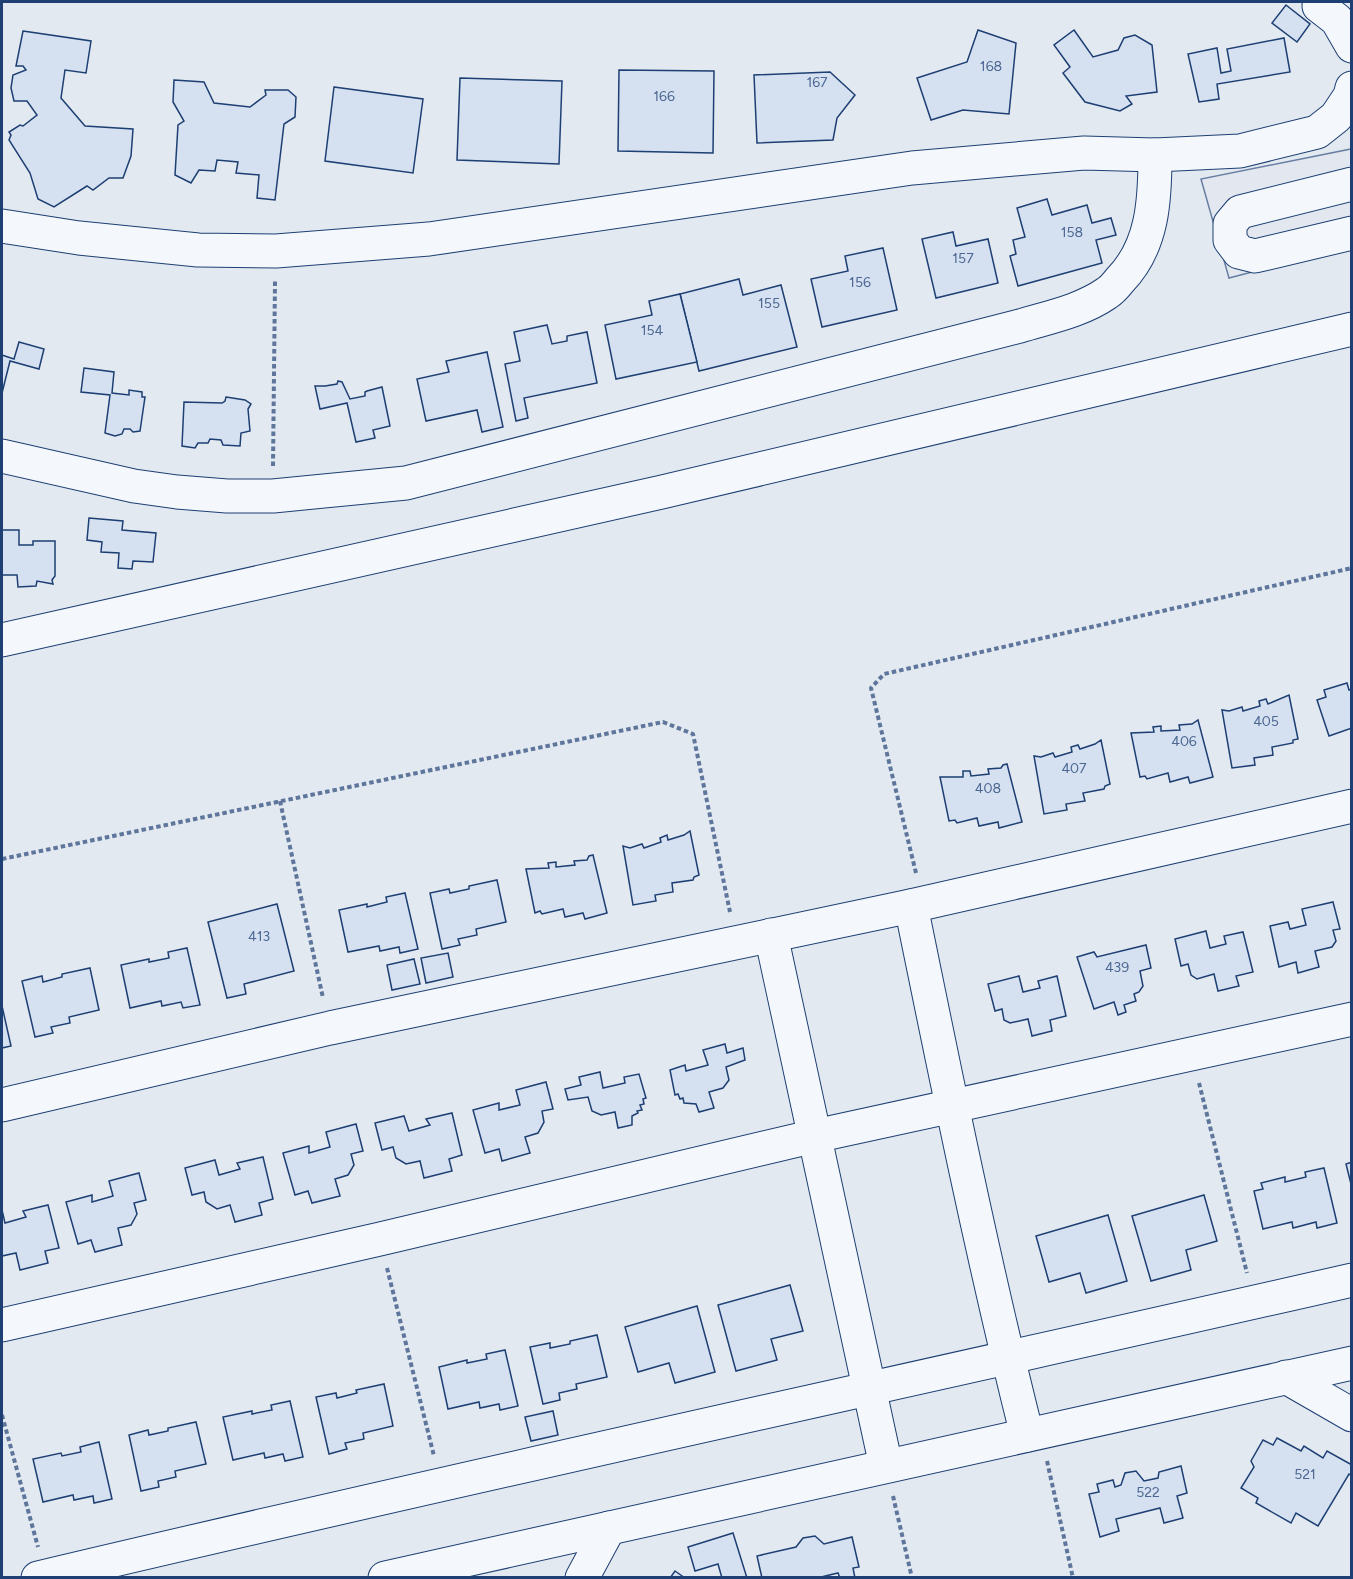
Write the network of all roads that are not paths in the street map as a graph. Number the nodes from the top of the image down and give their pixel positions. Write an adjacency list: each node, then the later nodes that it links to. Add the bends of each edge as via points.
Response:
1 (1319, 6): 2 (street, via 1337,20)
2 (1352, 46)
3 (1352, 88): 4 (street, via 1336,117 1317,132 1240,151)
4 (1155, 155): 6 (street, via 1084,153 912,168 429,239 276,251 198,250); 9 (street, via 1155,195 1147,237 1131,269 1108,293 1070,312 406,483 273,496 227,496 155,489)
5 (1352, 184): 7 (street, via 1240,212 1230,224 1230,240 1239,252 1255,256)
6 (2, 226)
7 (1352, 233)
8 (1352, 329): 10 (street, via 639,498)
9 (2, 456)
10 (2, 640)
11 (1352, 806): 12 (street)
12 (917, 904): 13 (street); 16 (street)
13 (771, 935): 15 (street, via 330,1028); 17 (street)
14 (1352, 1019): 16 (street)
15 (2, 1105)
16 (951, 1107): 17 (street); 20 (street)
17 (815, 1136): 19 (street); 23 (street)
18 (1352, 1280): 20 (street)
19 (2, 1325)
20 (1008, 1359): 23 (street); 25 (street)
21 (1352, 1363): 22 (street)
22 (1286, 1377): 24 (street); 25 (street)
23 (870, 1389): 26 (street); 28 (street)
24 (1352, 1415)
25 (1034, 1433): 26 (street)
26 (886, 1466): 27 (street)
27 (609, 1528): 29 (street); 30 (street)
28 (43, 1577)
29 (385, 1578)
30 (582, 1578)

